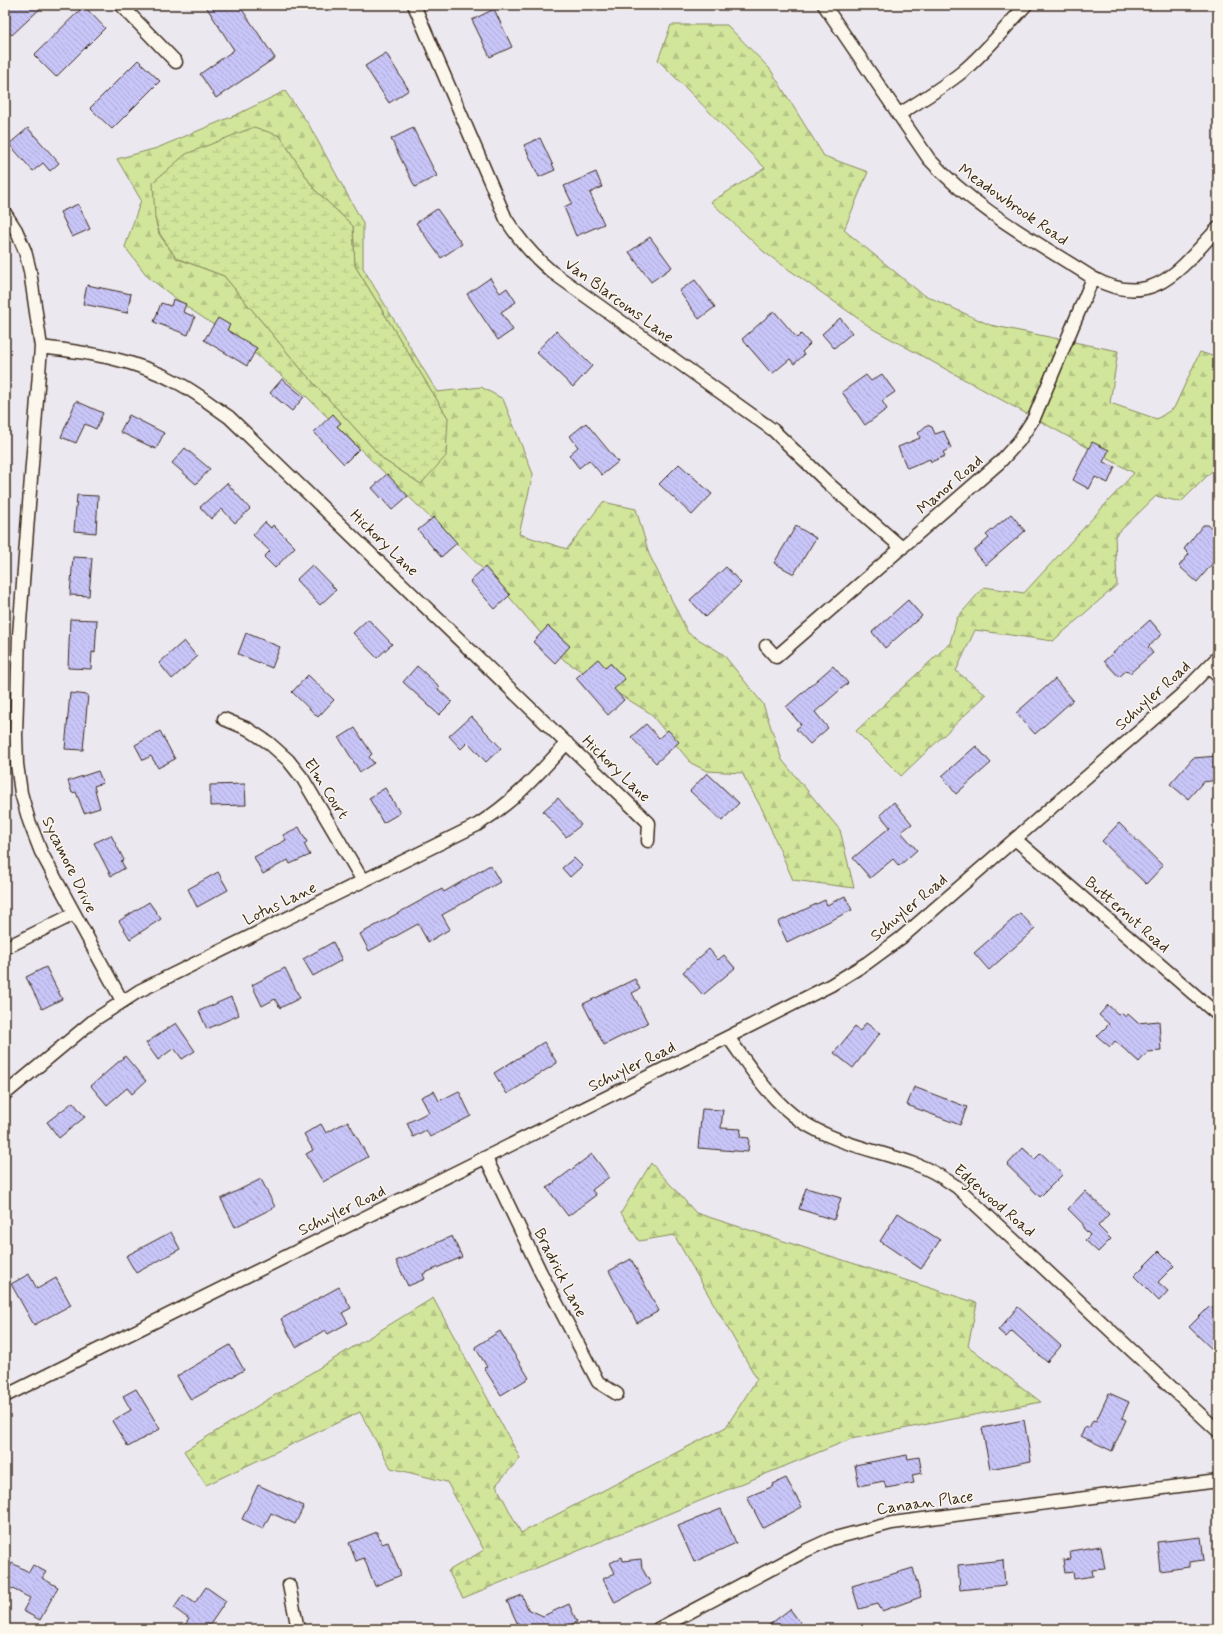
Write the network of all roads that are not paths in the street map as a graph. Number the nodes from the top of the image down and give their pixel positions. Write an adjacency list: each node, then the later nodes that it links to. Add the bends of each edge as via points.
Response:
1 (121, 5): 5 (street)
2 (414, 5): 11 (street, Van Blarcoms Lane, via 506,219 534,257 773,430)
3 (824, 5): 6 (street, Meadowbrook Road)
4 (1026, 5): 6 (street, via 988,48 962,72)
5 (176, 62)
6 (898, 115): 9 (street, Meadowbrook Road, via 929,159 969,198)
7 (5, 213): 10 (street, Sycamore Drive, via 25,251)
8 (1218, 228): 9 (street, Meadowbrook Road, via 1177,272 1153,287 1122,290 1107,286)
9 (1093, 278): 11 (street, Manor Road, via 1044,396 1019,441 1000,462)
10 (41, 347): 17 (street, Hickory Lane, via 104,355 143,367 180,384 229,417); 21 (street, Sycamore Drive, via 20,635 17,764 21,793 29,821 41,852)
11 (902, 548): 12 (street, Manor Road, via 776,658)
12 (766, 646)
13 (1218, 657): 14 (street, Schuyler Road)
14 (1209, 668): 15 (street); 18 (street, Schuyler Road)
15 (1218, 676)
16 (224, 719): 20 (street, Elm Court, via 248,729 288,760 303,779)
17 (567, 743): 19 (street, Hickory Lane, via 649,823); 20 (street, Lotus Lane, via 521,793 499,811 477,825)
18 (1015, 839): 24 (street, Butternut Road); 25 (street, Schuyler Road, via 901,938 867,963 831,986)
19 (648, 841)
20 (363, 881): 23 (street, Lotus Lane)
21 (74, 914): 22 (street); 23 (street, Sycamore Drive)
22 (5, 948)
23 (122, 1001): 26 (street, Lotus Lane, via 65,1043)
24 (1218, 1015)
25 (728, 1037): 27 (street, Schuyler Road); 30 (street, Edgewood Road, via 765,1089 801,1121 839,1140 935,1172 957,1187)
26 (5, 1094)
27 (486, 1158): 28 (street, Bradrick Lane, via 541,1273 598,1382); 29 (street, Schuyler Road)
28 (617, 1394)
29 (5, 1396)
30 (1218, 1431)
31 (1218, 1481): 34 (street, Canaan Place, via 892,1523 864,1529 831,1539 805,1551)
32 (289, 1585): 33 (street)
33 (298, 1629)
34 (658, 1629)

